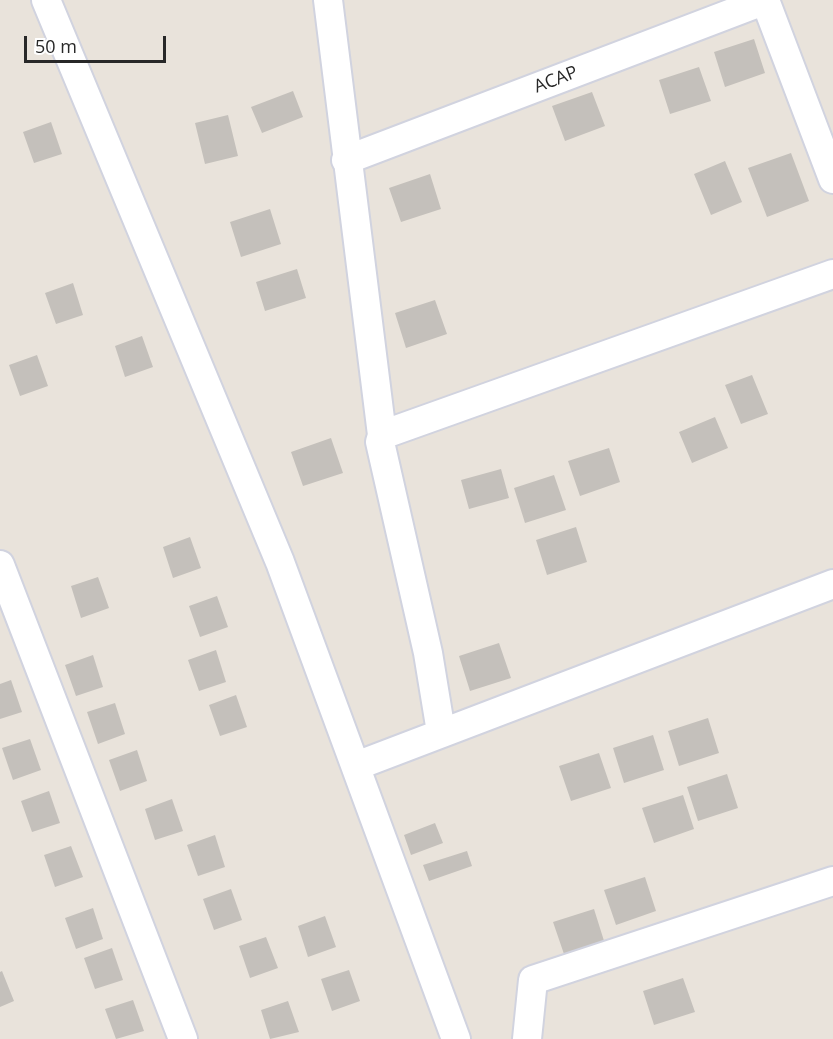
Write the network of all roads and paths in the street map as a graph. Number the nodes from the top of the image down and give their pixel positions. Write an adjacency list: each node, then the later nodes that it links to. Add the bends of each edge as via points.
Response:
1 (46, 0): 11 (street, via 280,562)
2 (328, 0): 4 (street)
3 (765, 0): 4 (street, АСАР); 5 (street)
4 (346, 160): 7 (street)
5 (833, 179)
6 (833, 274): 7 (street)
7 (382, 435): 10 (street, via 380,442 428,653)
8 (0, 565): 13 (street)
9 (833, 584): 10 (street)
10 (441, 732): 11 (street)
11 (356, 766): 14 (street)
12 (833, 881): 15 (street, via 533,980)
13 (183, 1039)
14 (456, 1039)
15 (527, 1039)

